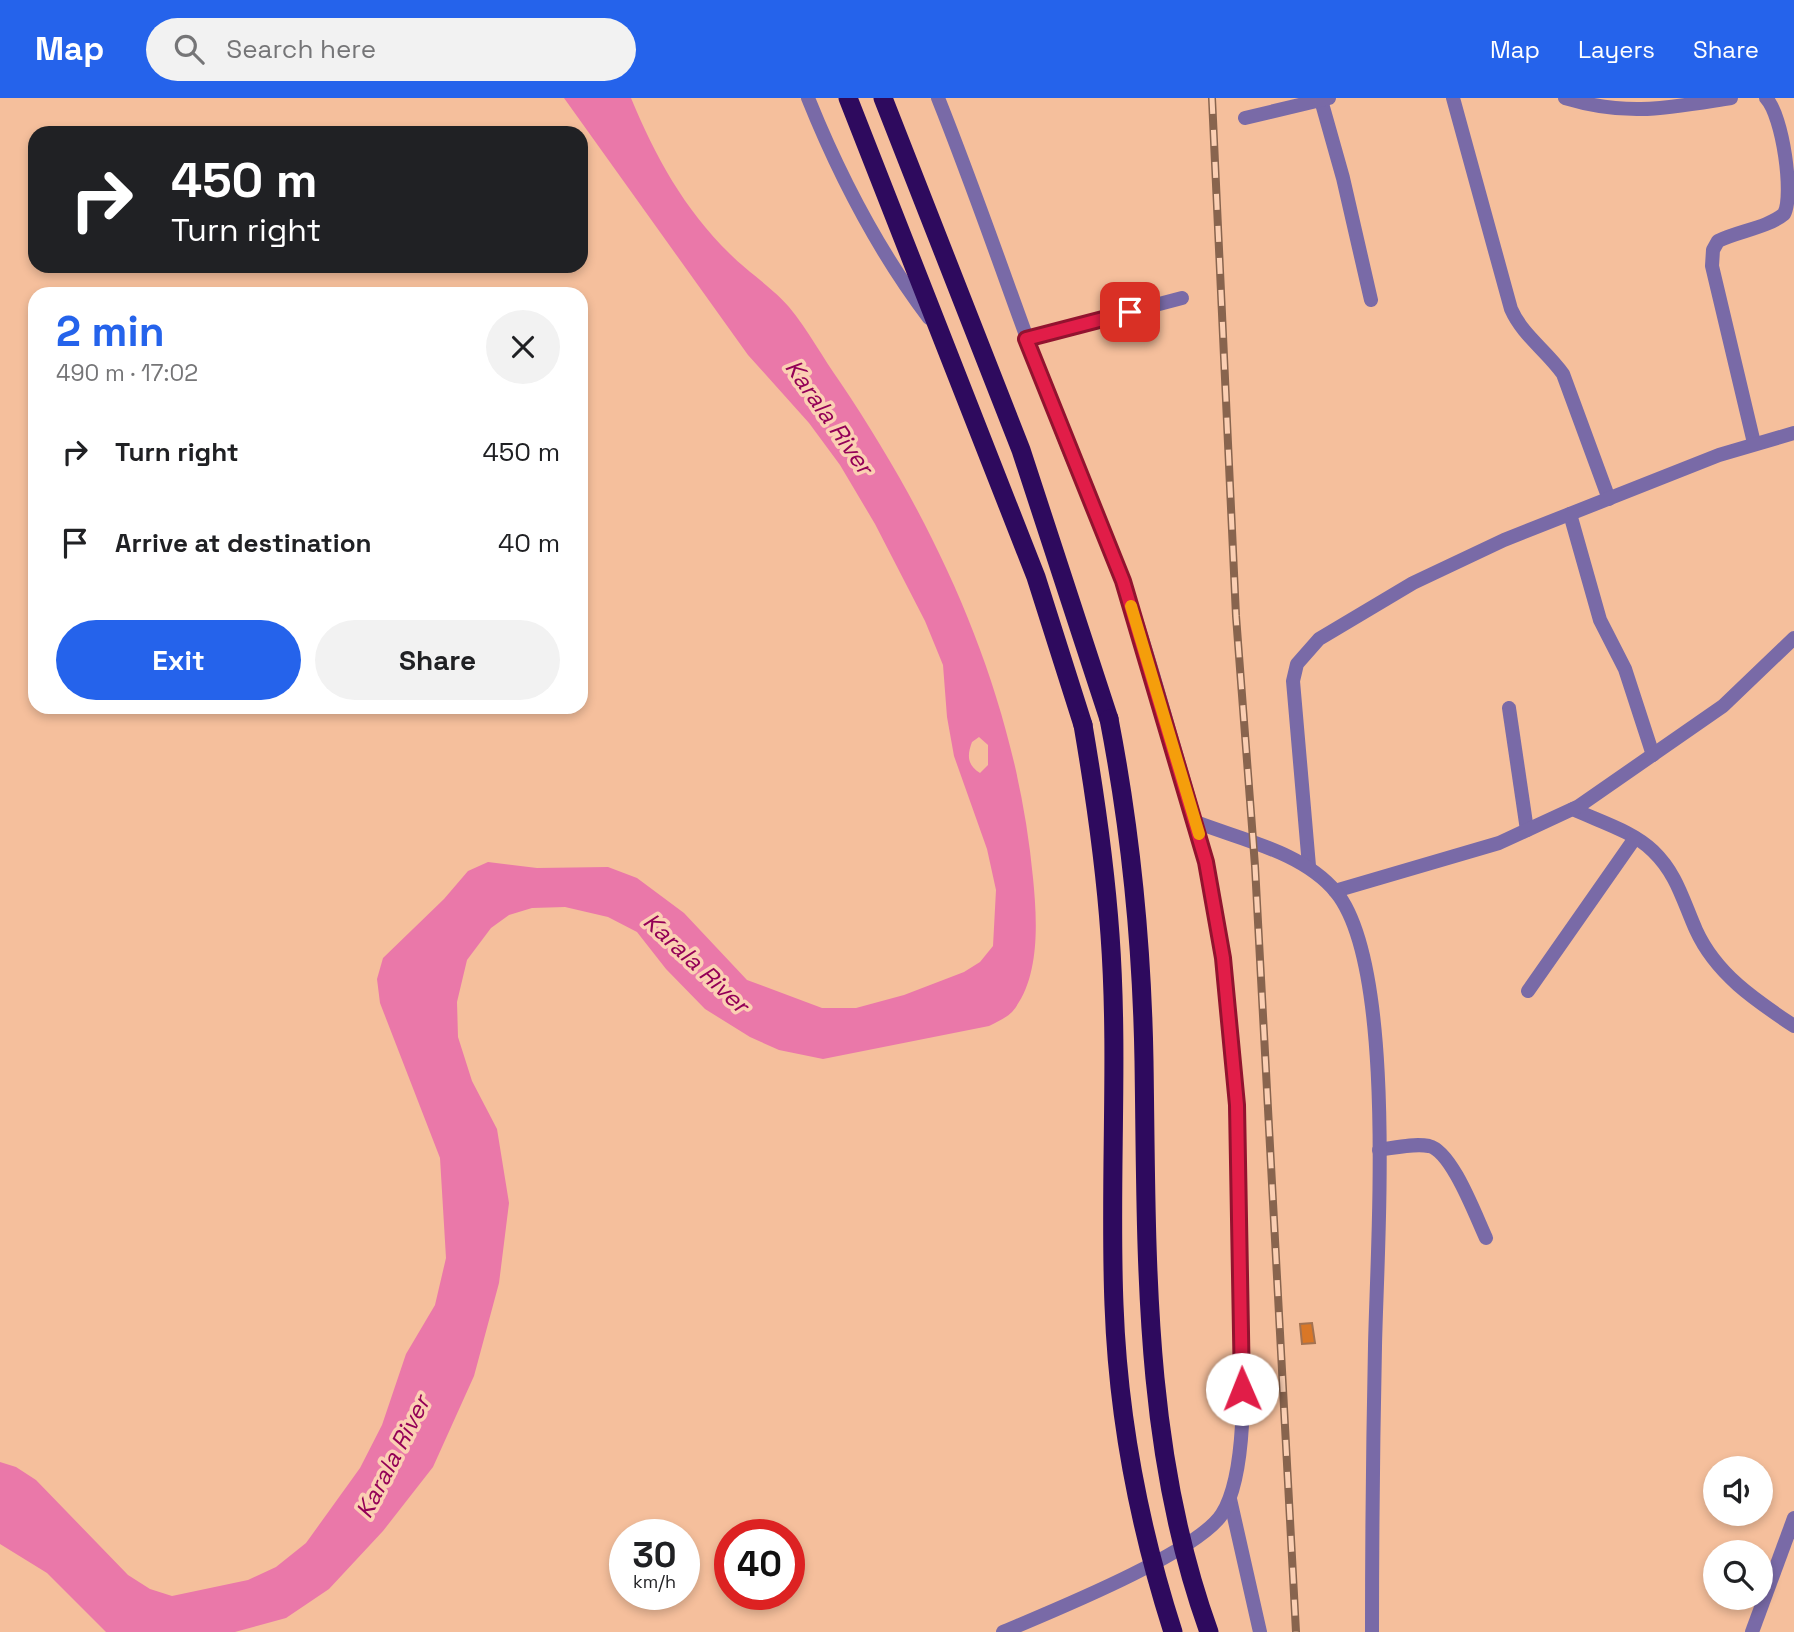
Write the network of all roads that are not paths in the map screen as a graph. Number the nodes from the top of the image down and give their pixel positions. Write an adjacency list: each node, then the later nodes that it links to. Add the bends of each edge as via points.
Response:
1 (808, 98): 13 (street, via 831,157 911,293)
2 (848, 98): 13 (highway)
3 (883, 98): 36 (highway, bridge, via 1021,450 1109,719 1125,801 1141,964 1148,1297 1156,1407 1175,1511)
4 (938, 98): 14 (street)
5 (1453, 98): 17 (street, via 1511,309 1520,328 1563,374)
6 (1565, 98): 7 (street, via 1613,110 1639,111)
7 (1731, 98)
8 (1766, 98): 16 (street, via 1775,109 1792,170 1790,209 1718,241 1712,258)
9 (1325, 99): 10 (street); 12 (street)
10 (1245, 118)
11 (1181, 298): 14 (street)
12 (1371, 300)
13 (943, 336): 35 (highway, bridge, via 1036,577 1083,725 1102,838 1111,937 1114,1306 1122,1413 1142,1521)
14 (1026, 339): 23 (street, via 1123,581)
15 (1794, 433): 16 (street)
16 (1754, 443): 17 (street)
17 (1609, 499): 18 (street)
18 (1570, 514): 21 (street, via 1600,620 1625,669); 26 (street, via 1413,583 1319,639 1305,653 1293,681)
19 (1794, 638): 21 (street, via 1723,706)
20 (1509, 708): 24 (street)
21 (1653, 755): 22 (street)
22 (1573, 809): 24 (street); 25 (street)
23 (1196, 822): 26 (street); 32 (street, via 1223,958 1237,1105 1243,1415)
24 (1527, 830): 27 (street, via 1499,844)
25 (1635, 838): 28 (street); 29 (street, via 1668,868 1714,961)
26 (1309, 866): 27 (street)
27 (1335, 891): 30 (street, via 1356,932 1366,968)
28 (1528, 991)
29 (1794, 1026)
30 (1379, 1150): 31 (street, via 1419,1145 1436,1148 1451,1166); 38 (street)
31 (1486, 1238)
32 (1230, 1499): 34 (street, via 1206,1532 1173,1554); 37 (street)
33 (1794, 1518): 39 (street)
34 (1003, 1632)
35 (1173, 1632)
36 (1209, 1632)
37 (1260, 1632)
38 (1371, 1632)
39 (1752, 1632)

